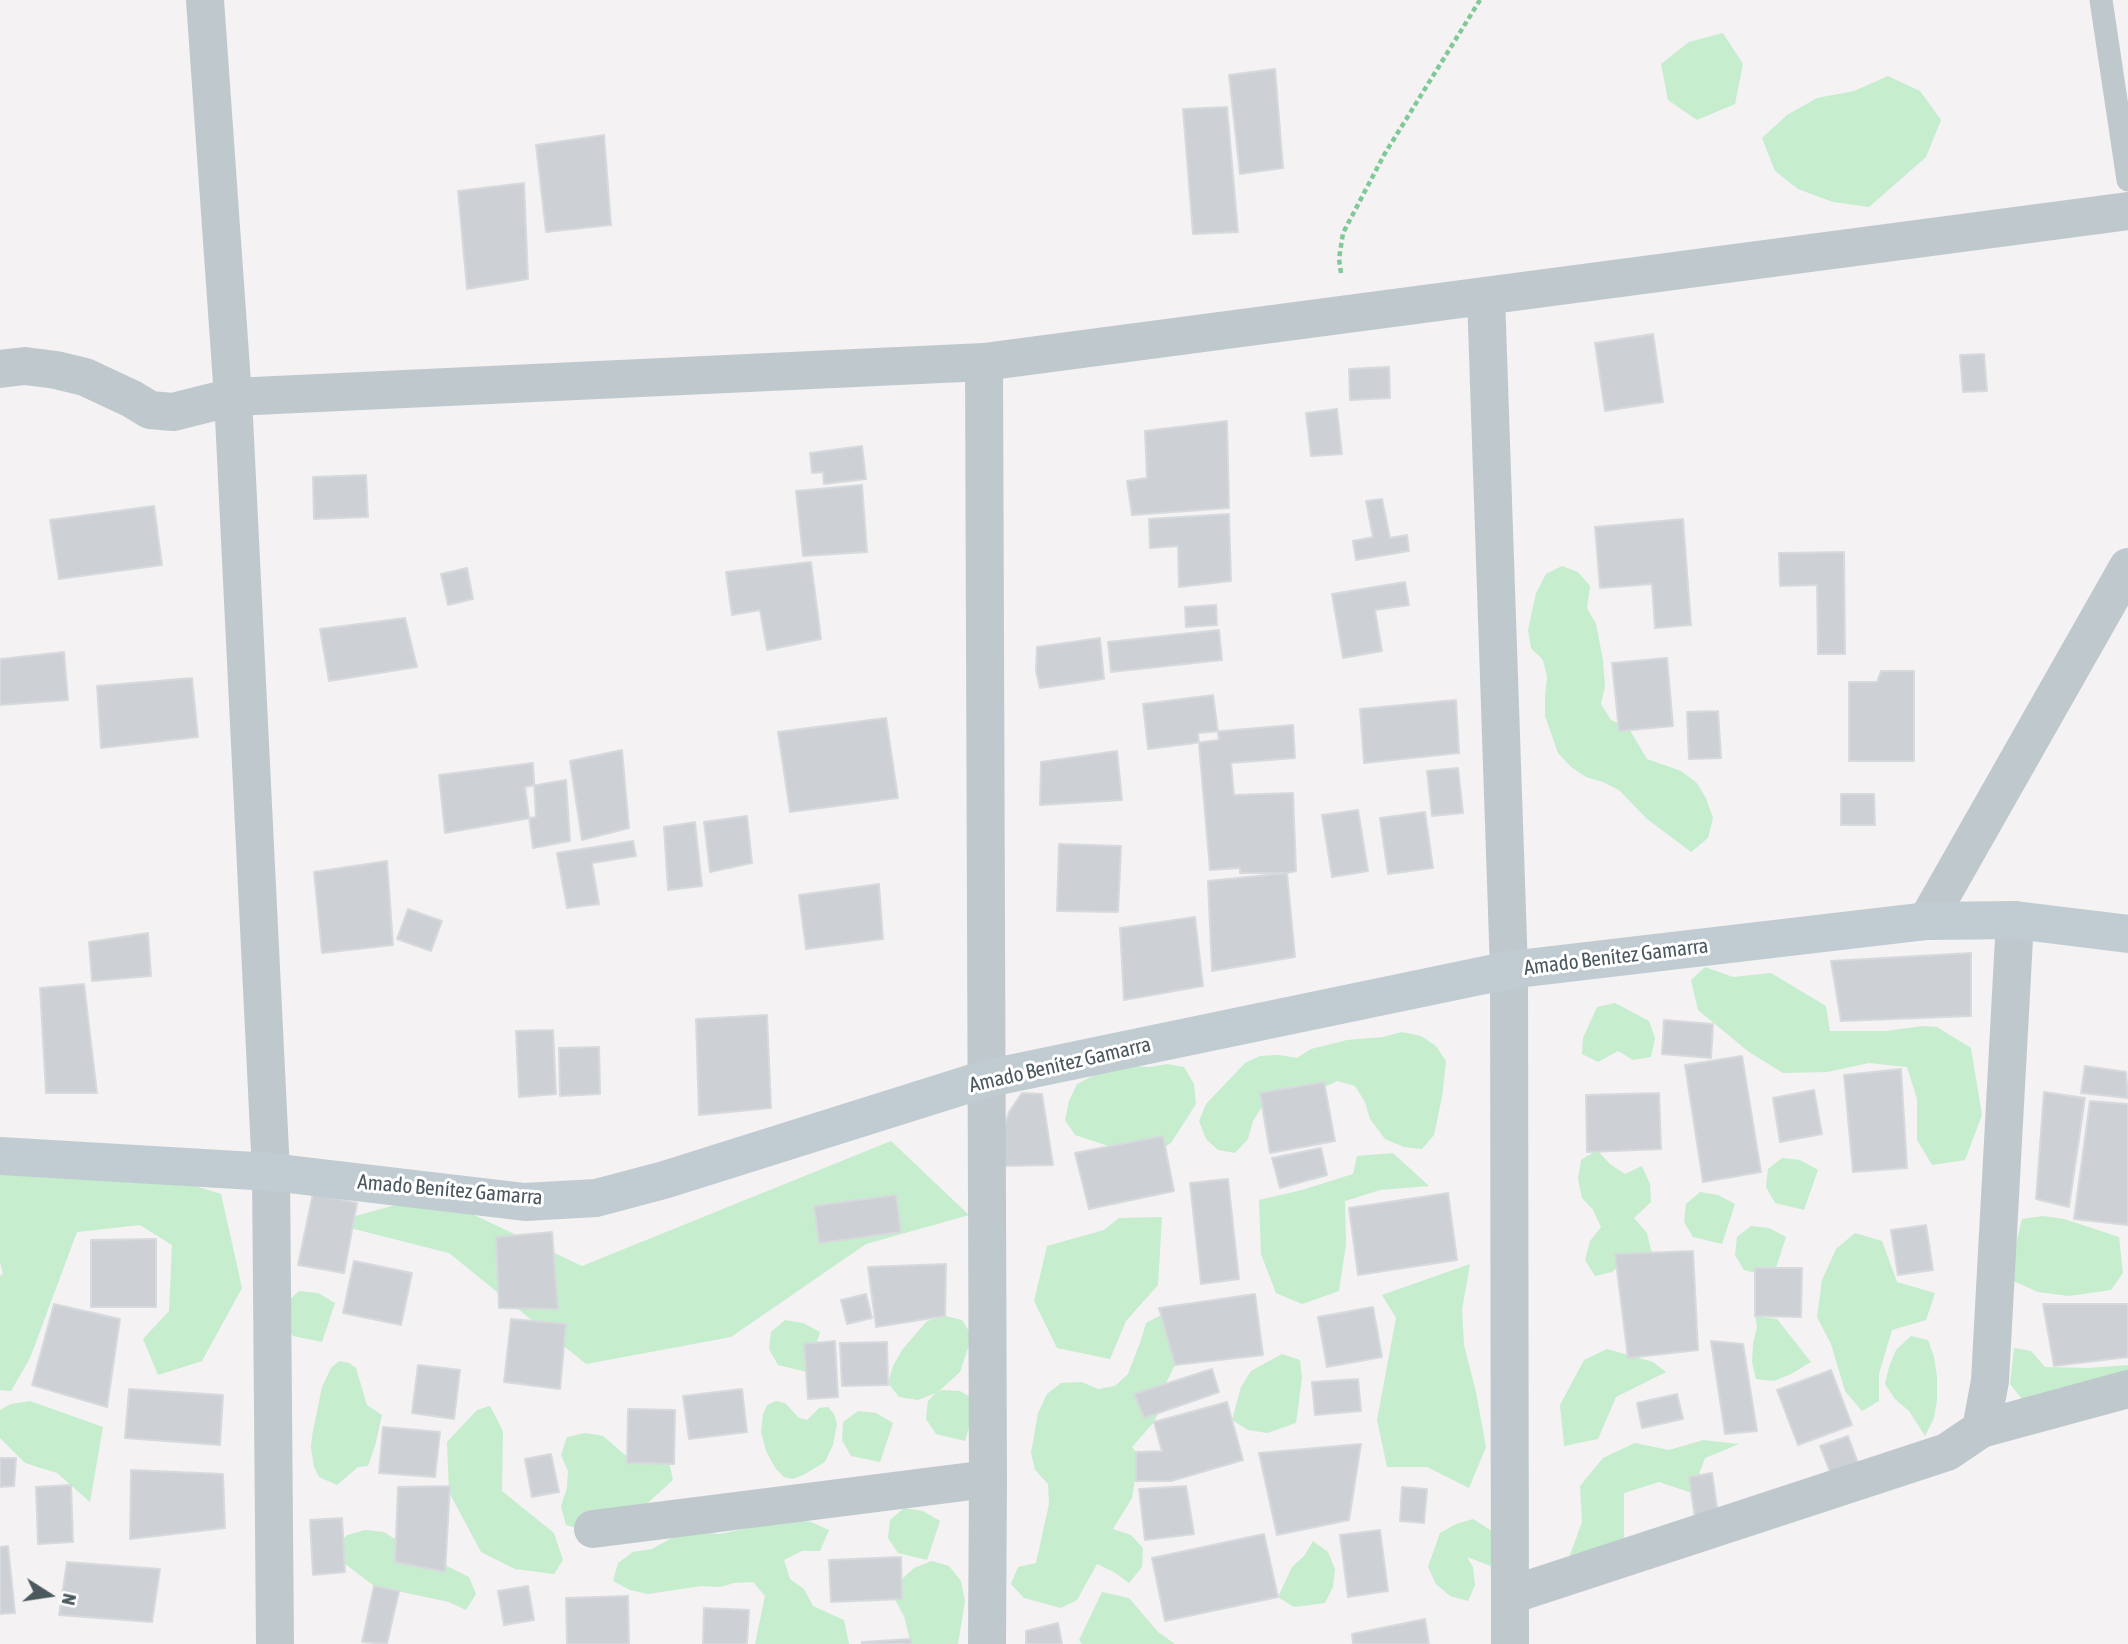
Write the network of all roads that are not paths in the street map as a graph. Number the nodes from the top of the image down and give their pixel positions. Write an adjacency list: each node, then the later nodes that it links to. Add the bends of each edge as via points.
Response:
1 (205, 0): 8 (street)
2 (2101, 0): 3 (lane)
3 (2128, 180)
4 (2128, 211): 5 (street)
5 (1486, 296): 6 (street); 13 (street)
6 (984, 362): 8 (street); 14 (street)
7 (0, 369): 8 (street, via 25,366 85,377 150,410 173,412)
8 (233, 397): 16 (street)
9 (2128, 567): 11 (street)
10 (2015, 920): 11 (main road, Amado Benítez Gamarra); 12 (main road, Amado Benítez Gamarra); 18 (street, via 1990,1381)
11 (1927, 921): 13 (main road, Amado Benítez Gamarra)
12 (2128, 934)
13 (1509, 970): 14 (main road, Amado Benítez Gamarra); 21 (street)
14 (985, 1079): 16 (main road, Amado Benítez Gamarra, via 596,1198 525,1202); 19 (street)
15 (0, 1156): 16 (main road, Amado Benítez Gamarra)
16 (271, 1172): 22 (street)
17 (2128, 1389): 18 (street)
18 (1982, 1429): 21 (street, via 1947,1452)
19 (988, 1479): 20 (street); 23 (street)
20 (593, 1529)
21 (1511, 1595): 24 (street)
22 (275, 1644)
23 (987, 1644)
24 (1510, 1644)

